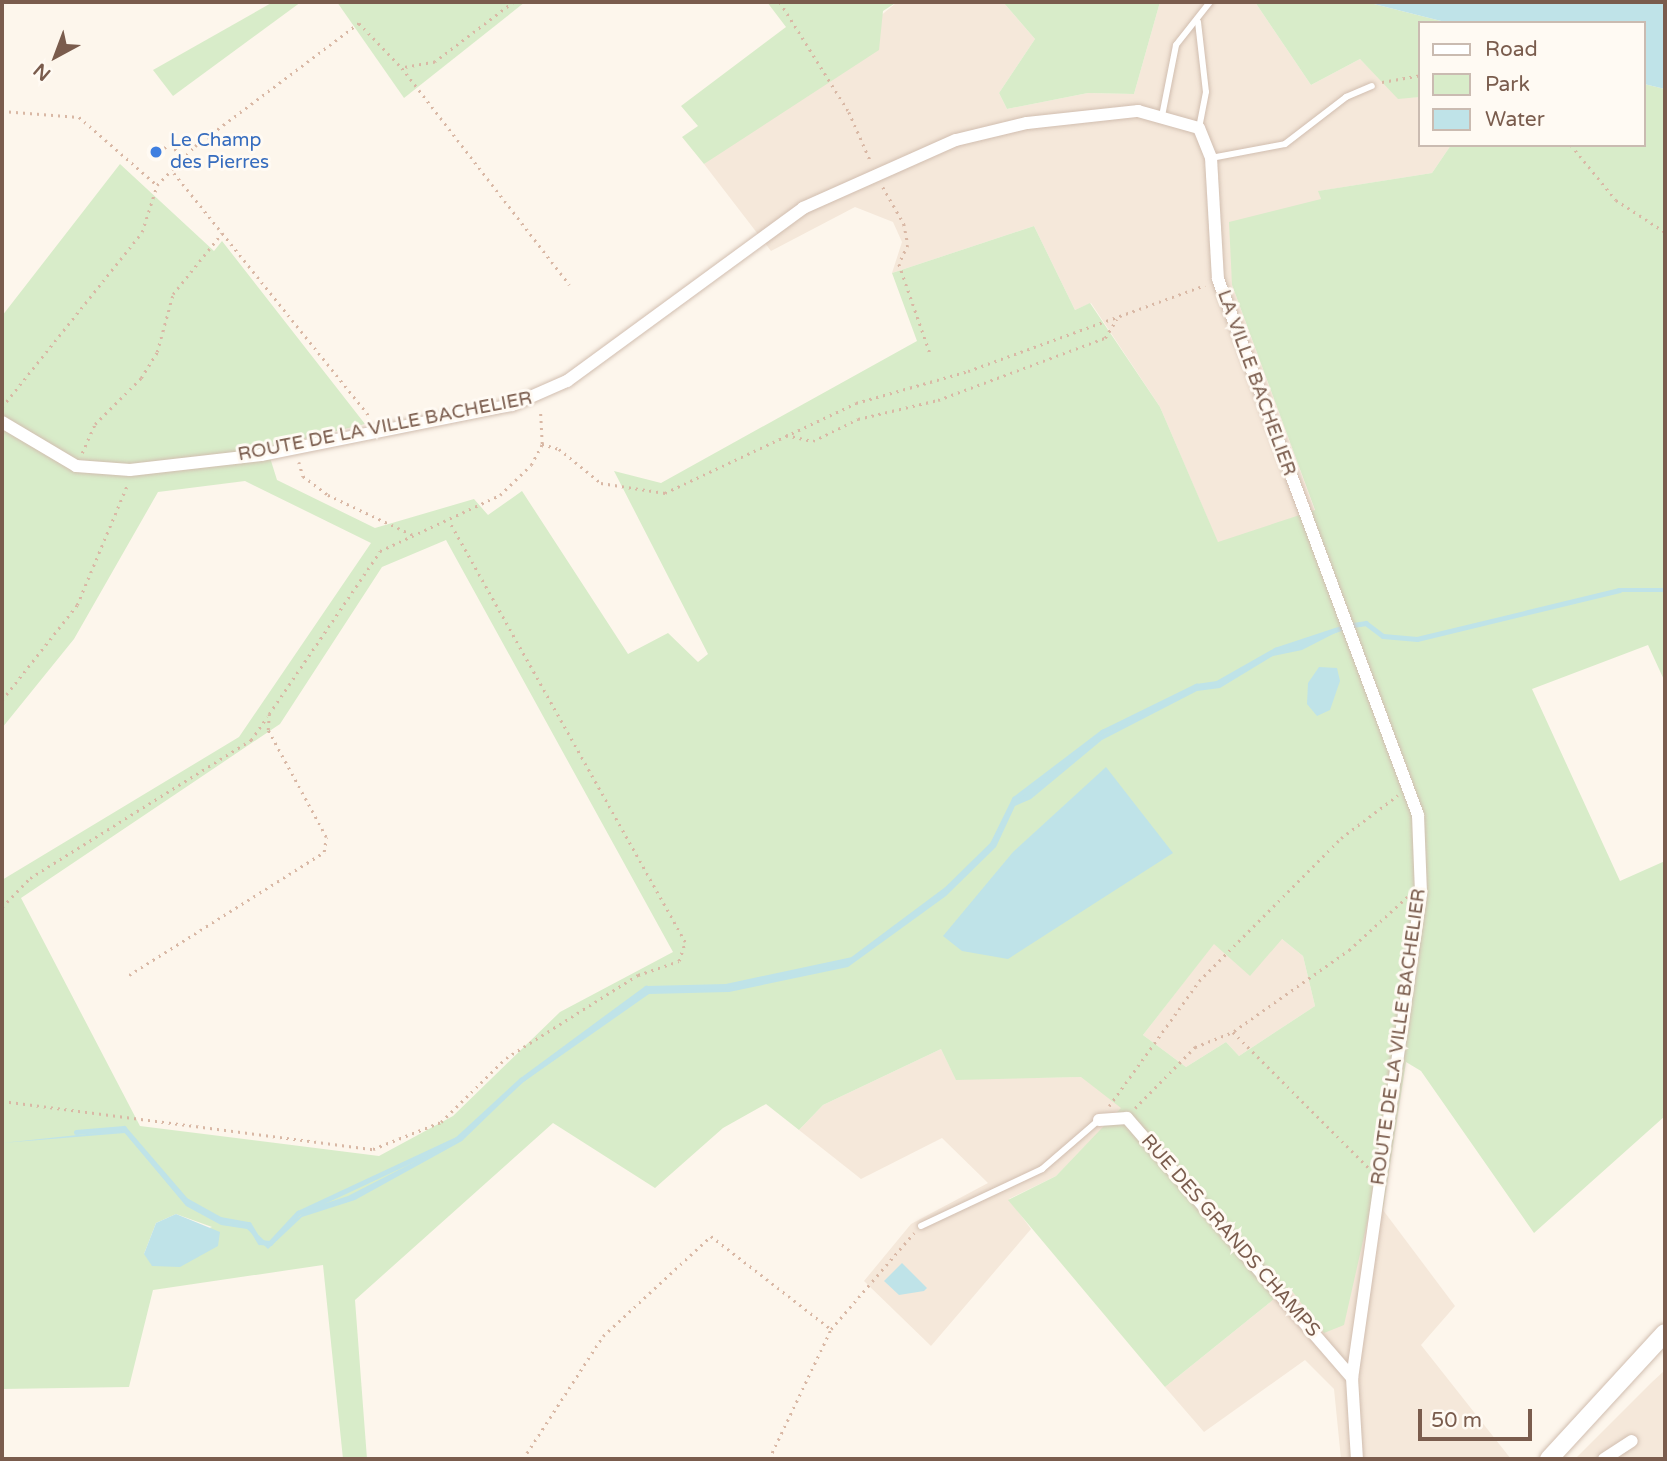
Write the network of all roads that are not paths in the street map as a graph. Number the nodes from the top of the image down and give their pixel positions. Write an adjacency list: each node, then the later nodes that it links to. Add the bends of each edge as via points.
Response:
1 (1210, 2): 2 (lane)
2 (1198, 23): 4 (lane, via 1176,45); 5 (lane, via 1206,92)
3 (1372, 86): 6 (lane, via 1346,97 1285,144)
4 (1162, 116): 5 (street); 7 (street, ROUTE DE LA VILLE BACHELIER, via 1138,111 1027,123 956,140 876,174 803,208 539,397 382,432 130,470 76,466)
5 (1199, 128): 6 (street, LA VILLE BACHELIER)
6 (1211, 158): 8 (street, LA VILLE BACHELIER, via 1218,279)
7 (2, 422)
8 (1347, 626): 12 (street, ROUTE DE LA VILLE BACHELIER, via 1418,815 1421,894)
9 (1099, 1120): 10 (lane, via 1042,1169); 12 (street, RUE DES GRANDS CHAMPS, via 1128,1118)
10 (921, 1226)
11 (1665, 1333): 15 (street)
12 (1352, 1378): 14 (street, ROUTE DE LA VILLE BACHELIER)
13 (1632, 1441): 16 (street)
14 (1357, 1459)
15 (1549, 1459)
16 (1604, 1459)

